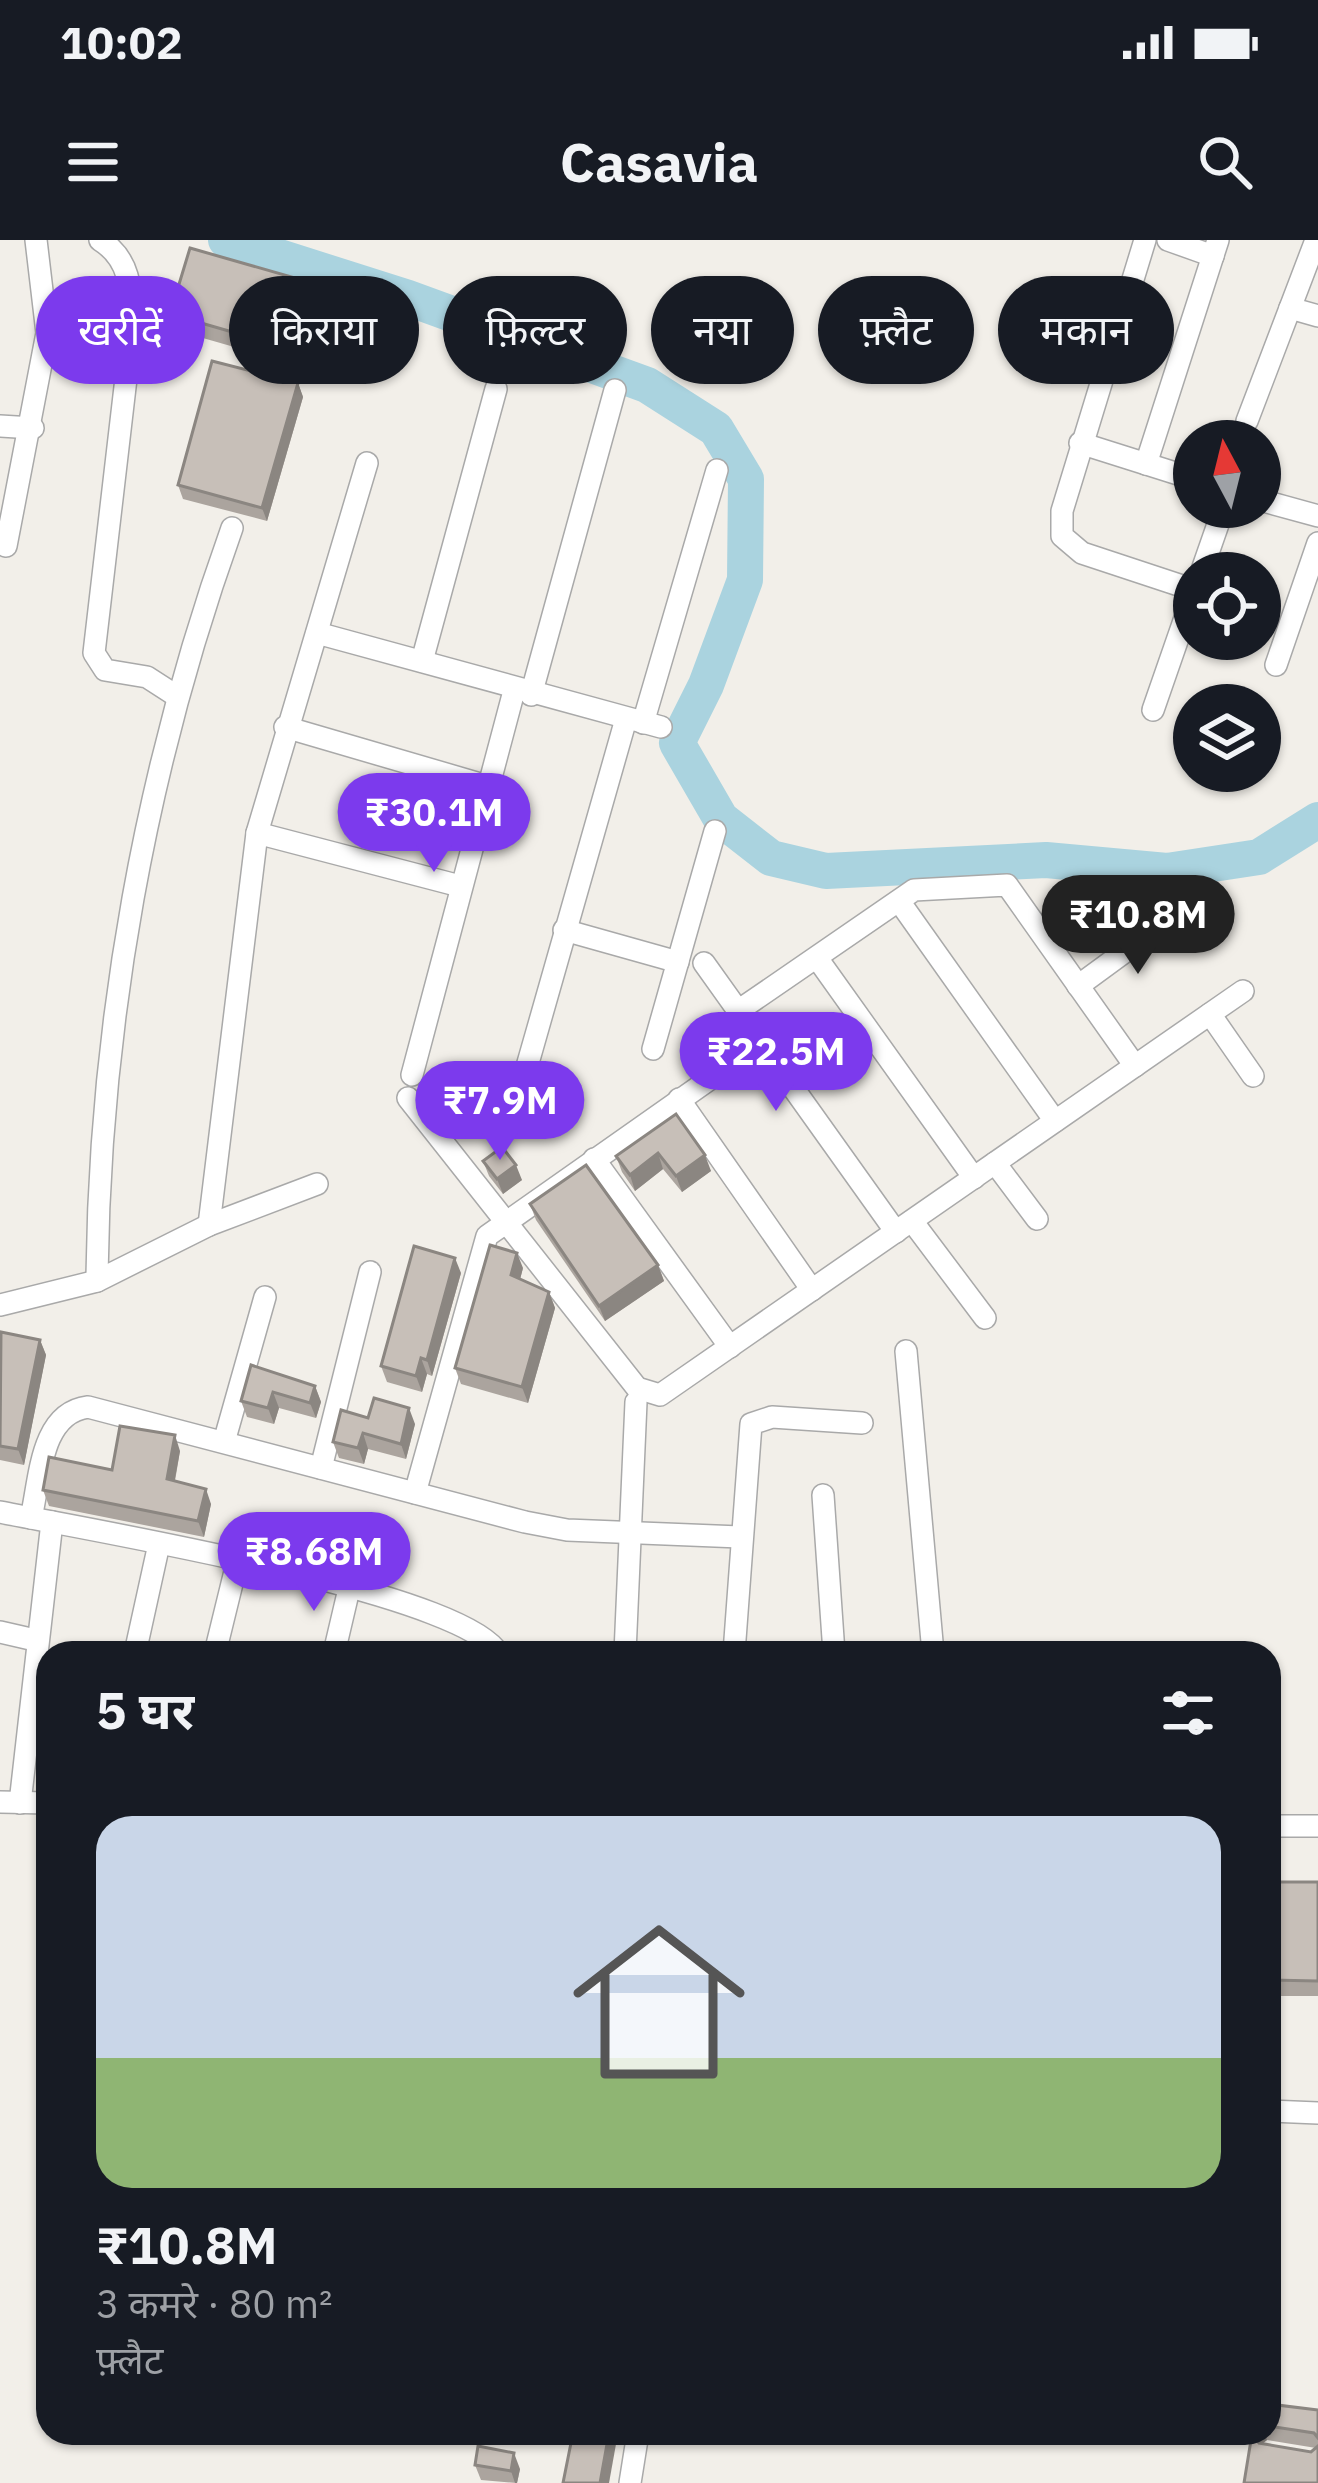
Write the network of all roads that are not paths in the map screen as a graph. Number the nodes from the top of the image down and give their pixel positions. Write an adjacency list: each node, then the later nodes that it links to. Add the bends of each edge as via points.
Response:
1 (36, 240): 13 (street, via 47,334)
2 (100, 240): 30 (street, via 118,253 129,278 132,327 94,653 105,670 147,677)
3 (1145, 240): 14 (street)
4 (1168, 240): 6 (street)
5 (1316, 240): 7 (street)
6 (1216, 248): 16 (street)
7 (1290, 308): 8 (street); 11 (street)
8 (1318, 316)
9 (496, 389): 27 (street)
10 (615, 390): 29 (street)
11 (1247, 420)
12 (0, 425): 13 (street)
13 (32, 428): 23 (street)
14 (1080, 443): 16 (street); 24 (street, via 1062,536 1082,553)
15 (367, 463): 25 (street)
16 (1147, 464): 18 (street)
17 (716, 470): 32 (street)
18 (1173, 472)
19 (1281, 506): 20 (street)
20 (1318, 517)
21 (232, 528): 30 (street)
22 (1318, 543): 28 (street)
23 (6, 546)
24 (1173, 584)
25 (317, 633): 27 (street); 33 (street)
26 (1173, 652): 31 (street)
27 (422, 661): 29 (street)
28 (1276, 665)
29 (523, 693): 32 (street); 34 (street)
30 (178, 698): 64 (street, via 125,959 106,1099)
31 (1153, 710)
32 (644, 723): 40 (street)
33 (285, 728): 34 (street); 36 (street)
34 (487, 786): 37 (street)
35 (715, 831): 42 (street)
36 (257, 833): 37 (street); 61 (street)
37 (460, 886): 60 (street, via 410,1086)
38 (899, 901): 41 (street); 44 (street, via 914,890 1007,885); 54 (street)
39 (1164, 923): 44 (street)
40 (564, 930): 42 (street); 51 (street)
41 (817, 958): 46 (street); 57 (street)
42 (678, 962): 49 (street)
43 (704, 963): 46 (street)
44 (1078, 986): 50 (street)
45 (1244, 991): 47 (street)
46 (738, 1011): 48 (street)
47 (1210, 1014): 50 (street); 52 (street)
48 (761, 1043): 53 (street); 62 (street)
49 (653, 1049)
50 (1135, 1066): 54 (street)
51 (526, 1070)
52 (1253, 1076)
53 (680, 1099): 55 (street); 65 (street)
54 (1055, 1121): 56 (street)
55 (594, 1159): 60 (street); 69 (street)
56 (995, 1163): 57 (street); 59 (street)
57 (974, 1178): 62 (street)
58 (317, 1184): 61 (street)
59 (1037, 1220)
60 (505, 1221): 69 (street, via 637,1388 659,1395); 75 (street, via 487,1236)
61 (209, 1225): 64 (street)
62 (904, 1226): 65 (street); 68 (street)
63 (370, 1272): 74 (street)
64 (97, 1281): 67 (street)
65 (812, 1290): 69 (street)
66 (265, 1297): 73 (street)
67 (0, 1305)
68 (985, 1318)
69 (730, 1346)
70 (906, 1351): 93 (street)
71 (636, 1402): 79 (street)
72 (862, 1423): 80 (street, via 772,1417 751,1424)
73 (224, 1442): 74 (street); 78 (street, via 75,1408 52,1429)
74 (321, 1468): 75 (street)
75 (415, 1492): 79 (street, via 525,1522)
76 (824, 1496): 92 (street)
77 (0, 1512): 78 (street)
78 (42, 1520): 81 (street); 85 (street)
79 (630, 1534): 80 (street); 90 (street)
80 (740, 1537): 91 (street)
81 (159, 1544): 82 (street); 86 (street)
82 (238, 1559): 83 (street); 87 (street)
83 (350, 1589): 88 (street); 89 (street, via 427,1610)
84 (0, 1632): 85 (street)
85 (34, 1640): 94 (street)
86 (138, 1641)
87 (218, 1641)
88 (337, 1641)
89 (485, 1641)
90 (626, 1641)
91 (735, 1641)
92 (833, 1641)
93 (932, 1641)
94 (10, 1802)
95 (1281, 1826): 96 (street)
96 (1318, 1826)
97 (1281, 2111): 98 (street)
98 (1318, 2113)
99 (636, 2445): 100 (street)
100 (631, 2483)

